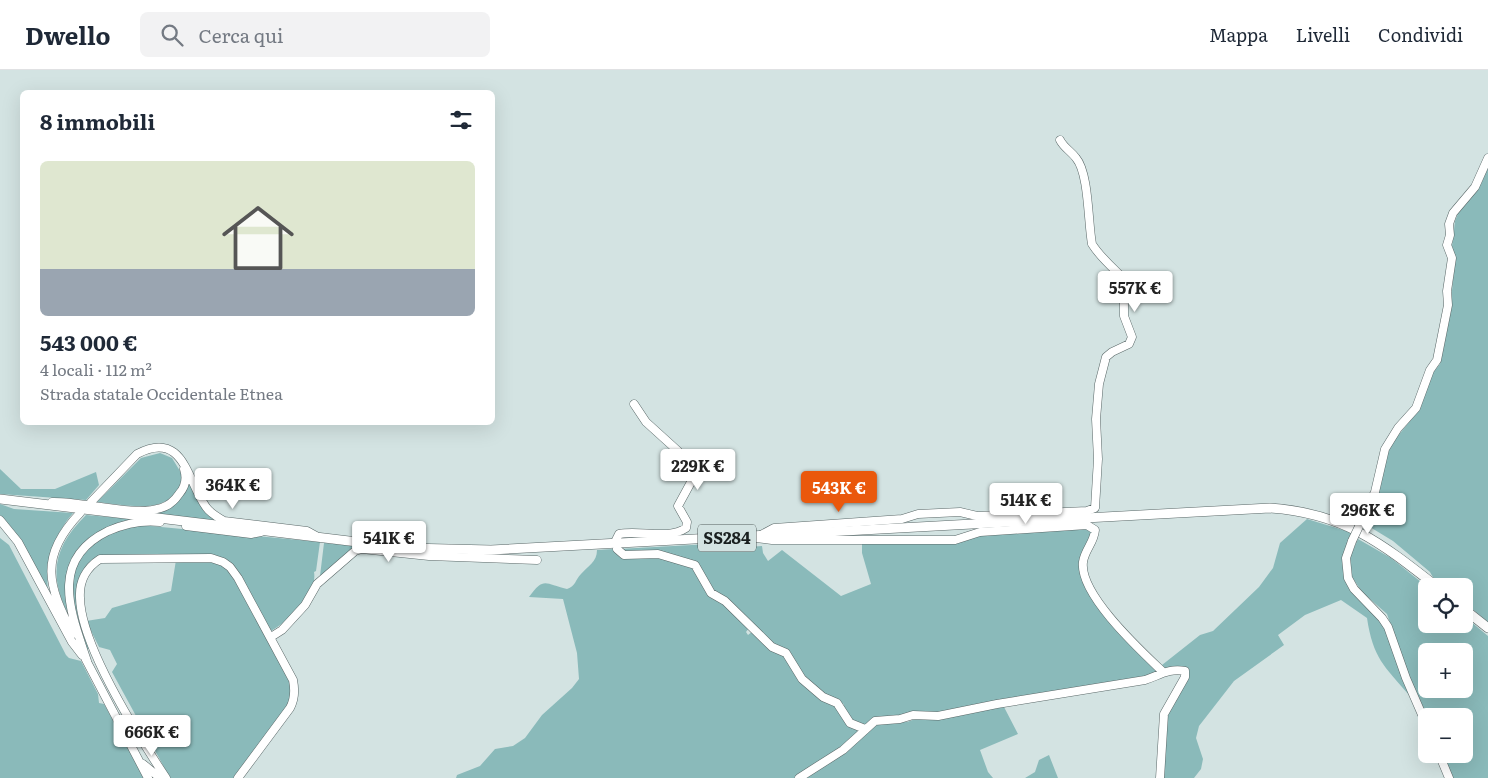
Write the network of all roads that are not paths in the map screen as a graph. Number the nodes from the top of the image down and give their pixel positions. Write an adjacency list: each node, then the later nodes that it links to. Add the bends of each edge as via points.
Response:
1 (1060, 140): 12 (street, via 1082,170 1092,244 1124,279 1124,316 1132,337 1129,344 1106,357 1099,384 1097,504 1087,511 977,516 960,512 925,518 918,514 902,519 774,528)
2 (1488, 158): 25 (street, bridge, via 1475,187 1453,213 1449,224 1447,245 1452,258 1448,304 1437,360 1416,408 1384,449 1375,492 1346,558 1348,578 1388,628)
3 (634, 404): 15 (street, via 646,422 678,451 696,473 678,506 687,522 686,528 671,534 619,534)
4 (173, 453): 6 (street, via 160,448 137,454); 7 (street, via 184,468 186,482 177,497 164,507 137,510 63,502); 13 (street, via 183,461 202,502 217,517 224,521 308,531)
5 (0, 499): 7 (main road, SS284)
6 (91, 502)
7 (34, 503): 10 (main road, SS284)
8 (80, 513): 23 (street, via 63,534 53,561 52,580 55,598)
9 (0, 520): 23 (street, via 18,542 72,642)
10 (271, 531): 13 (main road, SS284); 23 (street, via 251,534 155,521 120,526 98,536 74,562 68,591 70,614)
11 (925, 531): 16 (street)
12 (760, 536): 14 (main road, SS284); 19 (main road, SS284, via 1278,508 1310,514 1361,532)
13 (316, 537): 14 (main road, SS284, via 407,548 474,550)
14 (744, 537): 16 (street, via 772,540)
15 (616, 540)
16 (925, 540): 24 (street, via 962,539 997,530 1087,525 1095,530 1094,540 1088,547 1083,564 1099,604)
17 (617, 550): 26 (street, via 624,556 658,554 695,565 711,593 725,601 772,647 786,653 802,679 837,704 850,723)
18 (537, 560): 22 (street, via 355,551 317,584 305,605)
19 (1426, 578)
20 (1473, 616): 21 (main road)
21 (1488, 628)
22 (271, 637): 27 (street, via 230,567 218,560 100,559 93,564 83,578 81,588 83,620 102,668); 34 (street, via 293,680 293,702)
23 (87, 661): 28 (street)
24 (1162, 671): 26 (street, via 1145,680 1004,702 944,715 913,715 875,721); 36 (street, via 1185,671 1185,677 1164,714)
25 (1419, 708)
26 (864, 729): 35 (street, via 843,750)
27 (144, 747): 30 (street, via 150,764); 33 (street)
28 (133, 748): 30 (street); 31 (street)
29 (1443, 763): 37 (street)
30 (144, 766): 32 (street)
31 (148, 778)
32 (160, 778)
33 (166, 778)
34 (238, 778)
35 (799, 778)
36 (1160, 778)
37 (1449, 778)

